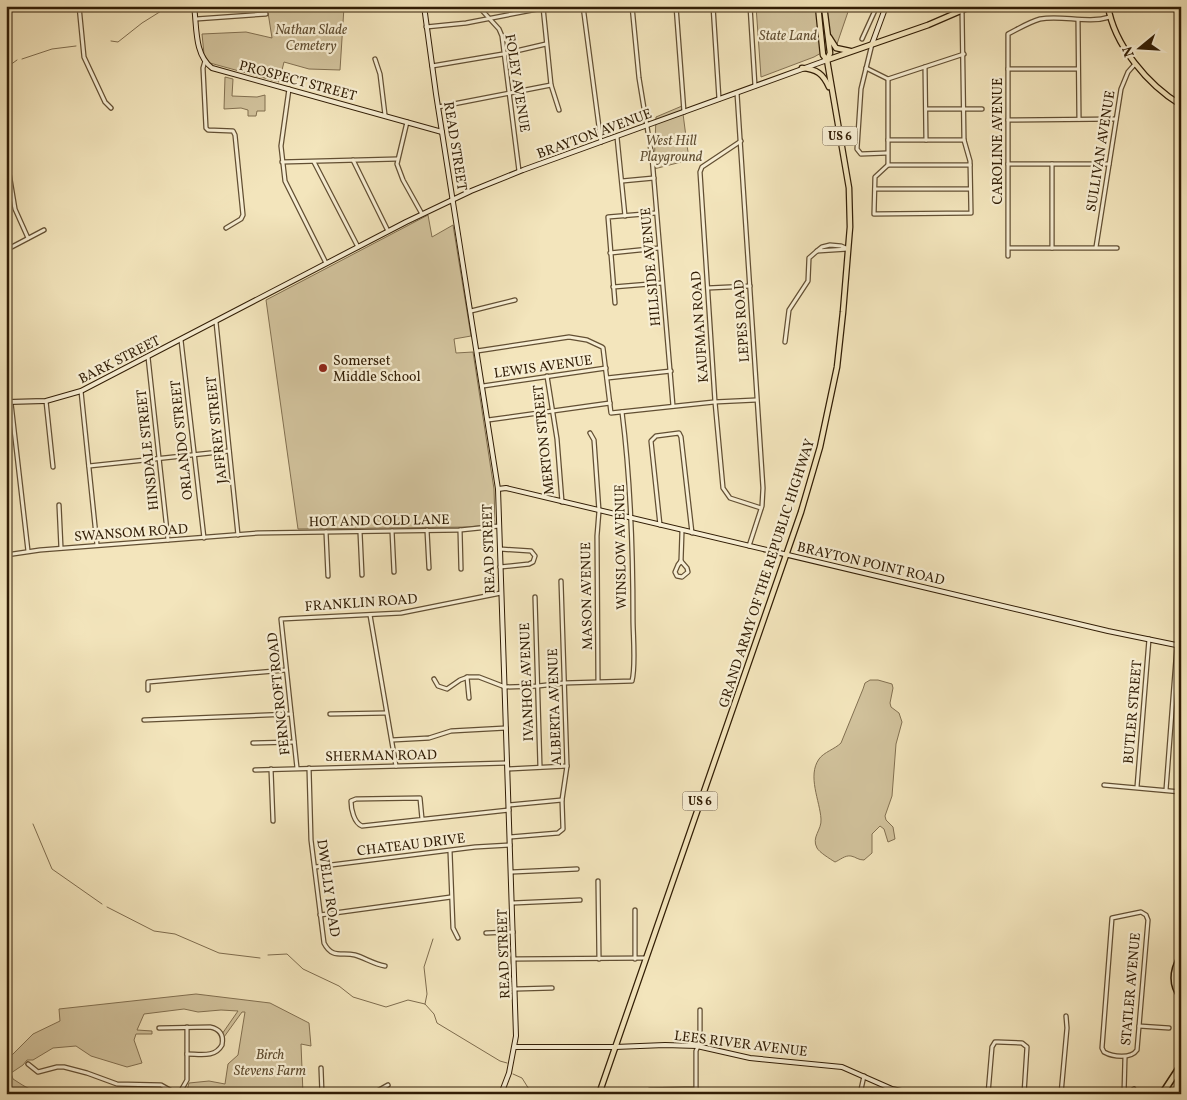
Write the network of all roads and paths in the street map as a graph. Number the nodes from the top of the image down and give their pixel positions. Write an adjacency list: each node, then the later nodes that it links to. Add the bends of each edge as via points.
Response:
1 (79, 6): 51 (street, via 84,56 105,104)
2 (194, 6): 20 (main road)
3 (424, 6): 23 (main road, READ STREET)
4 (478, 6): 21 (street, FOLEY AVENUE)
5 (583, 6): 69 (street)
6 (632, 6): 62 (street, HILLSIDE AVENUE, via 639,78)
7 (676, 6): 56 (street)
8 (713, 6): 48 (street)
9 (750, 6): 43 (street)
10 (818, 6): 32 (main road, US 6, via 823,55)
11 (824, 6): 24 (main road, US 6)
12 (877, 6): 25 (street)
13 (886, 6): 27 (main road)
14 (972, 6): 17 (main road, BRAYTON AVENUE)
15 (1108, 6): 19 (main road)
16 (543, 7): 21 (street); 26 (street)
17 (962, 10): 27 (main road, BRAYTON AVENUE); 30 (street)
18 (266, 14): 20 (street)
19 (1110, 17): 22 (street); 34 (main road)
20 (196, 19): 33 (main road, via 199,47)
21 (489, 19): 23 (street); 29 (street, FOLEY AVENUE, via 501,32)
22 (1078, 20): 39 (street, CAROLINE AVENUE, via 1041,19 1008,34); 40 (street)
23 (426, 27): 35 (main road, READ STREET)
24 (827, 30): 28 (main road, via 835,46); 32 (main road, US 6, via 830,53)
25 (862, 38)
26 (546, 44): 29 (street); 42 (street)
27 (872, 44): 28 (main road, BRAYTON AVENUE); 38 (street)
28 (851, 51): 32 (main road, BRAYTON AVENUE)
29 (505, 54): 35 (street); 46 (street, FOLEY AVENUE)
30 (964, 54): 36 (street); 53 (street)
31 (374, 59): 57 (street, via 380,74)
32 (827, 60): 37 (main road, BRAYTON AVENUE); 47 (main road, GRAND ARMY OF THE REPUBLIC HIGHWAY / US 6)
33 (205, 61): 44 (main road, PROSPECT STREET, via 213,68); 90 (street, via 207,129 233,131 235,135 243,215 242,219)
34 (1136, 63): 49 (main road, via 1150,82); 59 (street, SULLIVAN AVENUE, via 1122,83)
35 (432, 66): 50 (main road, READ STREET)
36 (924, 67): 41 (street); 52 (street)
37 (802, 68): 43 (main road, BRAYTON AVENUE); 47 (main road, via 821,73)
38 (866, 68): 41 (street); 70 (street, via 857,149 861,154)
39 (1008, 69): 40 (street); 60 (street, CAROLINE AVENUE)
40 (1078, 69): 58 (street)
41 (888, 79): 65 (street)
42 (551, 85): 46 (street); 55 (street)
43 (756, 86): 45 (main road, BRAYTON AVENUE)
44 (289, 89): 57 (main road, PROSPECT STREET); 74 (street, via 281,146)
45 (738, 93): 48 (main road, BRAYTON AVENUE); 68 (street, LEPES ROAD)
46 (510, 94): 50 (street); 81 (street, FOLEY AVENUE)
47 (832, 94): 100 (main road, GRAND ARMY OF THE REPUBLIC HIGHWAY / US 6, via 850,195)
48 (720, 100): 56 (main road, BRAYTON AVENUE)
49 (1181, 104)
50 (438, 107): 63 (main road, READ STREET)
51 (111, 108)
52 (926, 109): 53 (street); 66 (street)
53 (964, 109): 54 (street); 67 (street)
54 (982, 109)
55 (559, 110)
56 (684, 113): 62 (main road, BRAYTON AVENUE)
57 (385, 115): 61 (main road, PROSPECT STREET)
58 (1079, 119): 59 (street); 60 (street)
59 (1116, 119): 78 (street, SULLIVAN AVENUE)
60 (1008, 120): 76 (street, CAROLINE AVENUE)
61 (408, 122): 63 (main road, PROSPECT STREET); 72 (street)
62 (648, 126): 64 (main road, BRAYTON AVENUE); 82 (street, HILLSIDE AVENUE)
63 (442, 132): 86 (main road, READ STREET)
64 (617, 137): 69 (main road, BRAYTON AVENUE); 83 (street)
65 (888, 140): 66 (street); 70 (street)
66 (926, 140): 67 (street)
67 (964, 140): 80 (street)
68 (741, 141): 106 (street, LEPES ROAD); 108 (street, KAUFMAN ROAD, via 700,170)
69 (601, 142): 81 (main road, BRAYTON AVENUE)
70 (887, 153): 79 (street)
71 (6, 155): 93 (street, via 15,209)
72 (397, 159): 73 (street); 88 (street, via 400,174)
73 (353, 160): 75 (street); 92 (street)
74 (282, 162): 75 (street); 104 (street, via 286,184)
75 (314, 162): 94 (street)
76 (1008, 164): 77 (street); 97 (street, CAROLINE AVENUE)
77 (1052, 164): 78 (street); 98 (street)
78 (1109, 164): 95 (street, SULLIVAN AVENUE)
79 (888, 165): 80 (street); 84 (street, via 876,177)
80 (970, 165): 85 (street)
81 (519, 172): 86 (main road, BRAYTON AVENUE)
82 (654, 178): 83 (street); 87 (street, HILLSIDE AVENUE)
83 (622, 181): 89 (street)
84 (875, 189): 85 (street); 85 (street, via 874,214 971,213)
85 (970, 189)
86 (453, 199): 88 (main road, BRAYTON AVENUE); 112 (main road, READ STREET)
87 (656, 213): 89 (street); 96 (street, HILLSIDE AVENUE)
88 (422, 214): 92 (main road, BRAYTON AVENUE)
89 (624, 216): 102 (street, via 608,218)
90 (226, 228)
91 (44, 230): 93 (street)
92 (388, 232): 94 (main road, BRAYTON AVENUE)
93 (28, 238): 101 (street)
94 (358, 247): 104 (main road, BRAYTON AVENUE)
95 (1096, 247): 98 (street); 99 (street)
96 (659, 248): 102 (street); 105 (street, HILLSIDE AVENUE)
97 (1009, 248): 98 (street); 103 (street, CAROLINE AVENUE)
98 (1052, 248)
99 (1117, 248)
100 (848, 249): 115 (street, via 817,251 809,258 808,280 789,310); 163 (main road, GRAND ARMY OF THE REPUBLIC HIGHWAY / US 6, via 841,336 829,410 813,474)
101 (6, 250)
102 (610, 253): 107 (street)
103 (1008, 256)
104 (326, 264): 111 (main road, BRAYTON AVENUE)
105 (662, 283): 107 (street); 119 (street, HILLSIDE AVENUE)
106 (750, 286): 108 (street); 124 (street, LEPES ROAD)
107 (613, 287): 110 (street)
108 (708, 288): 126 (street, KAUFMAN ROAD)
109 (515, 300): 112 (street)
110 (615, 303)
111 (236, 311): 113 (main road, BARK STREET)
112 (471, 311): 116 (main road, READ STREET)
113 (216, 322): 114 (main road, BARK STREET); 134 (street, JAFFREY STREET)
114 (181, 340): 117 (main road, BARK STREET); 135 (street, ORLANDO STREET)
115 (785, 342)
116 (477, 351): 118 (street, via 569,337 604,348); 122 (main road, READ STREET)
117 (148, 357): 123 (main road, BARK STREET); 136 (street, HINSDALE STREET)
118 (606, 368): 120 (street, LEWIS AVENUE); 121 (street)
119 (671, 371): 121 (street); 129 (street, HILLSIDE AVENUE)
120 (548, 376): 122 (street, LEWIS AVENUE); 130 (street, MERTON STREET)
121 (607, 378): 128 (street)
122 (483, 386): 132 (main road, READ STREET)
123 (81, 391): 125 (main road, BARK STREET); 137 (street)
124 (756, 400): 126 (street); 142 (street, LEPES ROAD, via 763,488)
125 (46, 402): 127 (main road, BARK STREET); 138 (street)
126 (715, 402): 129 (street); 142 (street, KAUFMAN ROAD, via 724,492 730,498)
127 (9, 403): 162 (street)
128 (610, 403): 130 (street); 131 (street, via 612,413)
129 (673, 406): 131 (street)
130 (553, 411): 132 (street); 140 (street, MERTON STREET)
131 (622, 412): 144 (street, WINSLOW AVENUE)
132 (488, 420): 139 (main road, READ STREET)
133 (590, 433): 143 (street, MASON AVENUE, via 594,440)
134 (230, 451): 135 (street); 155 (street, JAFFREY STREET)
135 (194, 455): 136 (street); 156 (street, ORLANDO STREET)
136 (159, 458): 137 (street); 157 (street, HINSDALE STREET)
137 (89, 466): 158 (street)
138 (53, 467)
139 (498, 488): 140 (main road, BRAYTON POINT ROAD); 146 (main road, READ STREET)
140 (562, 502): 143 (main road, BRAYTON POINT ROAD)
141 (59, 504): 160 (street)
142 (761, 508): 159 (street, LEPES ROAD)
143 (598, 510): 144 (main road, BRAYTON POINT ROAD); 182 (street, MASON AVENUE)
144 (632, 518): 145 (main road, BRAYTON POINT ROAD); 182 (street, WINSLOW AVENUE, via 633,678 630,681)
145 (660, 525): 150 (main road, BRAYTON POINT ROAD); 154 (street, via 652,438 678,433)
146 (499, 526): 148 (street, HOT AND COLD LANE); 161 (main road, READ STREET)
147 (427, 530): 148 (street, HOT AND COLD LANE); 149 (street, HOT AND COLD LANE); 167 (street)
148 (460, 530): 168 (street)
149 (392, 531): 152 (street, HOT AND COLD LANE); 169 (street)
150 (682, 531): 154 (main road, BRAYTON POINT ROAD); 165 (street)
151 (326, 532): 152 (street, HOT AND COLD LANE); 153 (street, HOT AND COLD LANE); 171 (street)
152 (360, 532): 170 (street)
153 (258, 533): 155 (street, SWANSOM ROAD)
154 (692, 533): 159 (main road, BRAYTON POINT ROAD)
155 (238, 535): 156 (street, SWANSOM ROAD)
156 (204, 538): 157 (street, SWANSOM ROAD)
157 (168, 540): 158 (street, SWANSOM ROAD)
158 (97, 545): 160 (street, SWANSOM ROAD)
159 (749, 546): 163 (main road, BRAYTON POINT ROAD)
160 (61, 548): 162 (street, SWANSOM ROAD)
161 (500, 549): 166 (main road, READ STREET); 166 (street, via 531,551 534,562)
162 (28, 551): 164 (street, SWANSOM ROAD)
163 (786, 554): 177 (main road, BRAYTON POINT ROAD); 231 (main road, GRAND ARMY OF THE REPUBLIC HIGHWAY / US 6)
164 (6, 555)
165 (681, 562): 165 (street, via 676,572 682,577 688,572)
166 (500, 567): 173 (main road, READ STREET)
167 (429, 568)
168 (461, 569)
169 (394, 572)
170 (362, 574)
171 (328, 576)
172 (561, 581): 183 (street, ALBERTA AVENUE)
173 (501, 593): 175 (street, FRANKLIN ROAD, via 405,612); 184 (main road, READ STREET)
174 (535, 597): 185 (street, IVANHOE AVENUE)
175 (370, 615): 176 (street, FRANKLIN ROAD); 188 (street)
176 (281, 619): 179 (street, FERNCROFT ROAD)
177 (1149, 639): 178 (main road, BRAYTON POINT ROAD); 206 (street, BUTLER STREET)
178 (1179, 645): 207 (street)
179 (286, 670): 186 (street, via 148,682); 189 (street, FERNCROFT ROAD)
180 (467, 677): 181 (street, via 447,689 438,686); 184 (street); 187 (street)
181 (434, 678)
182 (598, 681): 183 (street)
183 (564, 683): 185 (street); 198 (street, ALBERTA AVENUE)
184 (504, 686): 185 (street); 192 (main road, READ STREET)
185 (538, 686): 201 (street, IVANHOE AVENUE)
186 (148, 690)
187 (469, 698)
188 (386, 713): 190 (street); 193 (street)
189 (291, 714): 191 (street); 195 (street, FERNCROFT ROAD)
190 (330, 714)
191 (144, 720)
192 (506, 728): 193 (street, via 450,731 429,738); 196 (main road, READ STREET)
193 (392, 740): 197 (street)
194 (253, 742): 195 (street)
195 (294, 742): 199 (street, FERNCROFT ROAD)
196 (507, 763): 197 (street, SHERMAN ROAD); 203 (main road, READ STREET)
197 (396, 766): 200 (street, SHERMAN ROAD)
198 (567, 766): 201 (street); 209 (street, ALBERTA AVENUE)
199 (297, 768): 200 (street, SHERMAN ROAD); 202 (street, SHERMAN ROAD)
200 (309, 768): 216 (street, DWELLY ROAD, via 310,832)
201 (540, 768): 203 (street)
202 (271, 769): 204 (street, SHERMAN ROAD); 212 (street)
203 (508, 769): 210 (main road, READ STREET)
204 (255, 770)
205 (1104, 785): 206 (street)
206 (1136, 787): 207 (street)
207 (1166, 790): 208 (street)
208 (1181, 792)
209 (562, 800): 210 (street); 213 (street, ALBERTA AVENUE, via 561,832)
210 (509, 808): 211 (street); 213 (main road, READ STREET)
211 (422, 819): 211 (street, via 420,798 351,801 359,825)
212 (273, 822)
213 (510, 837): 214 (main road, READ STREET)
214 (511, 845): 215 (street, CHATEAU DRIVE); 218 (main road, READ STREET)
215 (450, 851): 216 (street, CHATEAU DRIVE); 220 (street)
216 (315, 867): 224 (street, DWELLY ROAD)
217 (577, 870): 218 (street)
218 (512, 872): 222 (main road, READ STREET)
219 (598, 882): 229 (street)
220 (451, 898): 224 (street); 227 (street, via 453,928)
221 (580, 900): 222 (street)
222 (513, 903): 225 (main road, READ STREET)
223 (635, 910): 230 (street)
224 (320, 915): 233 (street, DWELLY ROAD, via 323,938 329,950)
225 (514, 932): 226 (street); 232 (main road, READ STREET)
226 (486, 933)
227 (458, 938)
228 (1181, 956): 236 (highway, via 1173,978)
229 (599, 958): 230 (street); 232 (street)
230 (635, 958): 231 (street)
231 (646, 958): 245 (main road, GRAND ARMY OF THE REPUBLIC HIGHWAY / US 6)
232 (514, 959): 235 (main road, READ STREET)
233 (385, 966)
234 (552, 988): 235 (street)
235 (516, 989): 244 (main road, READ STREET)
236 (1181, 997)
237 (700, 1010): 243 (street, via 700,1042)
238 (1066, 1016): 264 (street)
239 (1139, 1026): 242 (street); 247 (street, STATLER AVENUE, via 1137,1052); 247 (street, STATLER AVENUE, via 1148,920 1141,912 1112,918 1102,1048 1106,1054)
240 (187, 1027): 241 (street); 246 (street); 246 (street, via 215,1028 223,1040 215,1053)
241 (159, 1028)
242 (1169, 1028)
243 (697, 1046): 245 (main road, LEES RIVER AVENUE); 251 (main road, LEES RIVER AVENUE, via 750,1058 835,1066); 254 (street, via 696,1089)
244 (516, 1047): 245 (main road, LEES RIVER AVENUE); 258 (main road, READ STREET)
245 (615, 1047): 259 (main road, US 6)
246 (187, 1054): 255 (street, via 187,1080)
247 (1125, 1056): 265 (street)
248 (28, 1064): 255 (street, via 38,1072 64,1067 116,1084 161,1085)
249 (1181, 1065): 266 (highway)
250 (322, 1068): 256 (street)
251 (864, 1076): 260 (street); 261 (main road, LEES RIVER AVENUE, via 899,1091)
252 (388, 1085): 257 (street)
253 (1134, 1089): 265 (street)
254 (650, 1090)
255 (178, 1094)
256 (322, 1094)
257 (372, 1094)
258 (501, 1094)
259 (599, 1094)
260 (860, 1094)
261 (929, 1094)
262 (988, 1094): 263 (street, via 992,1047 998,1042 1022,1043 1027,1047)
263 (1024, 1094)
264 (1061, 1094)
265 (1126, 1094)
266 (1162, 1094)

